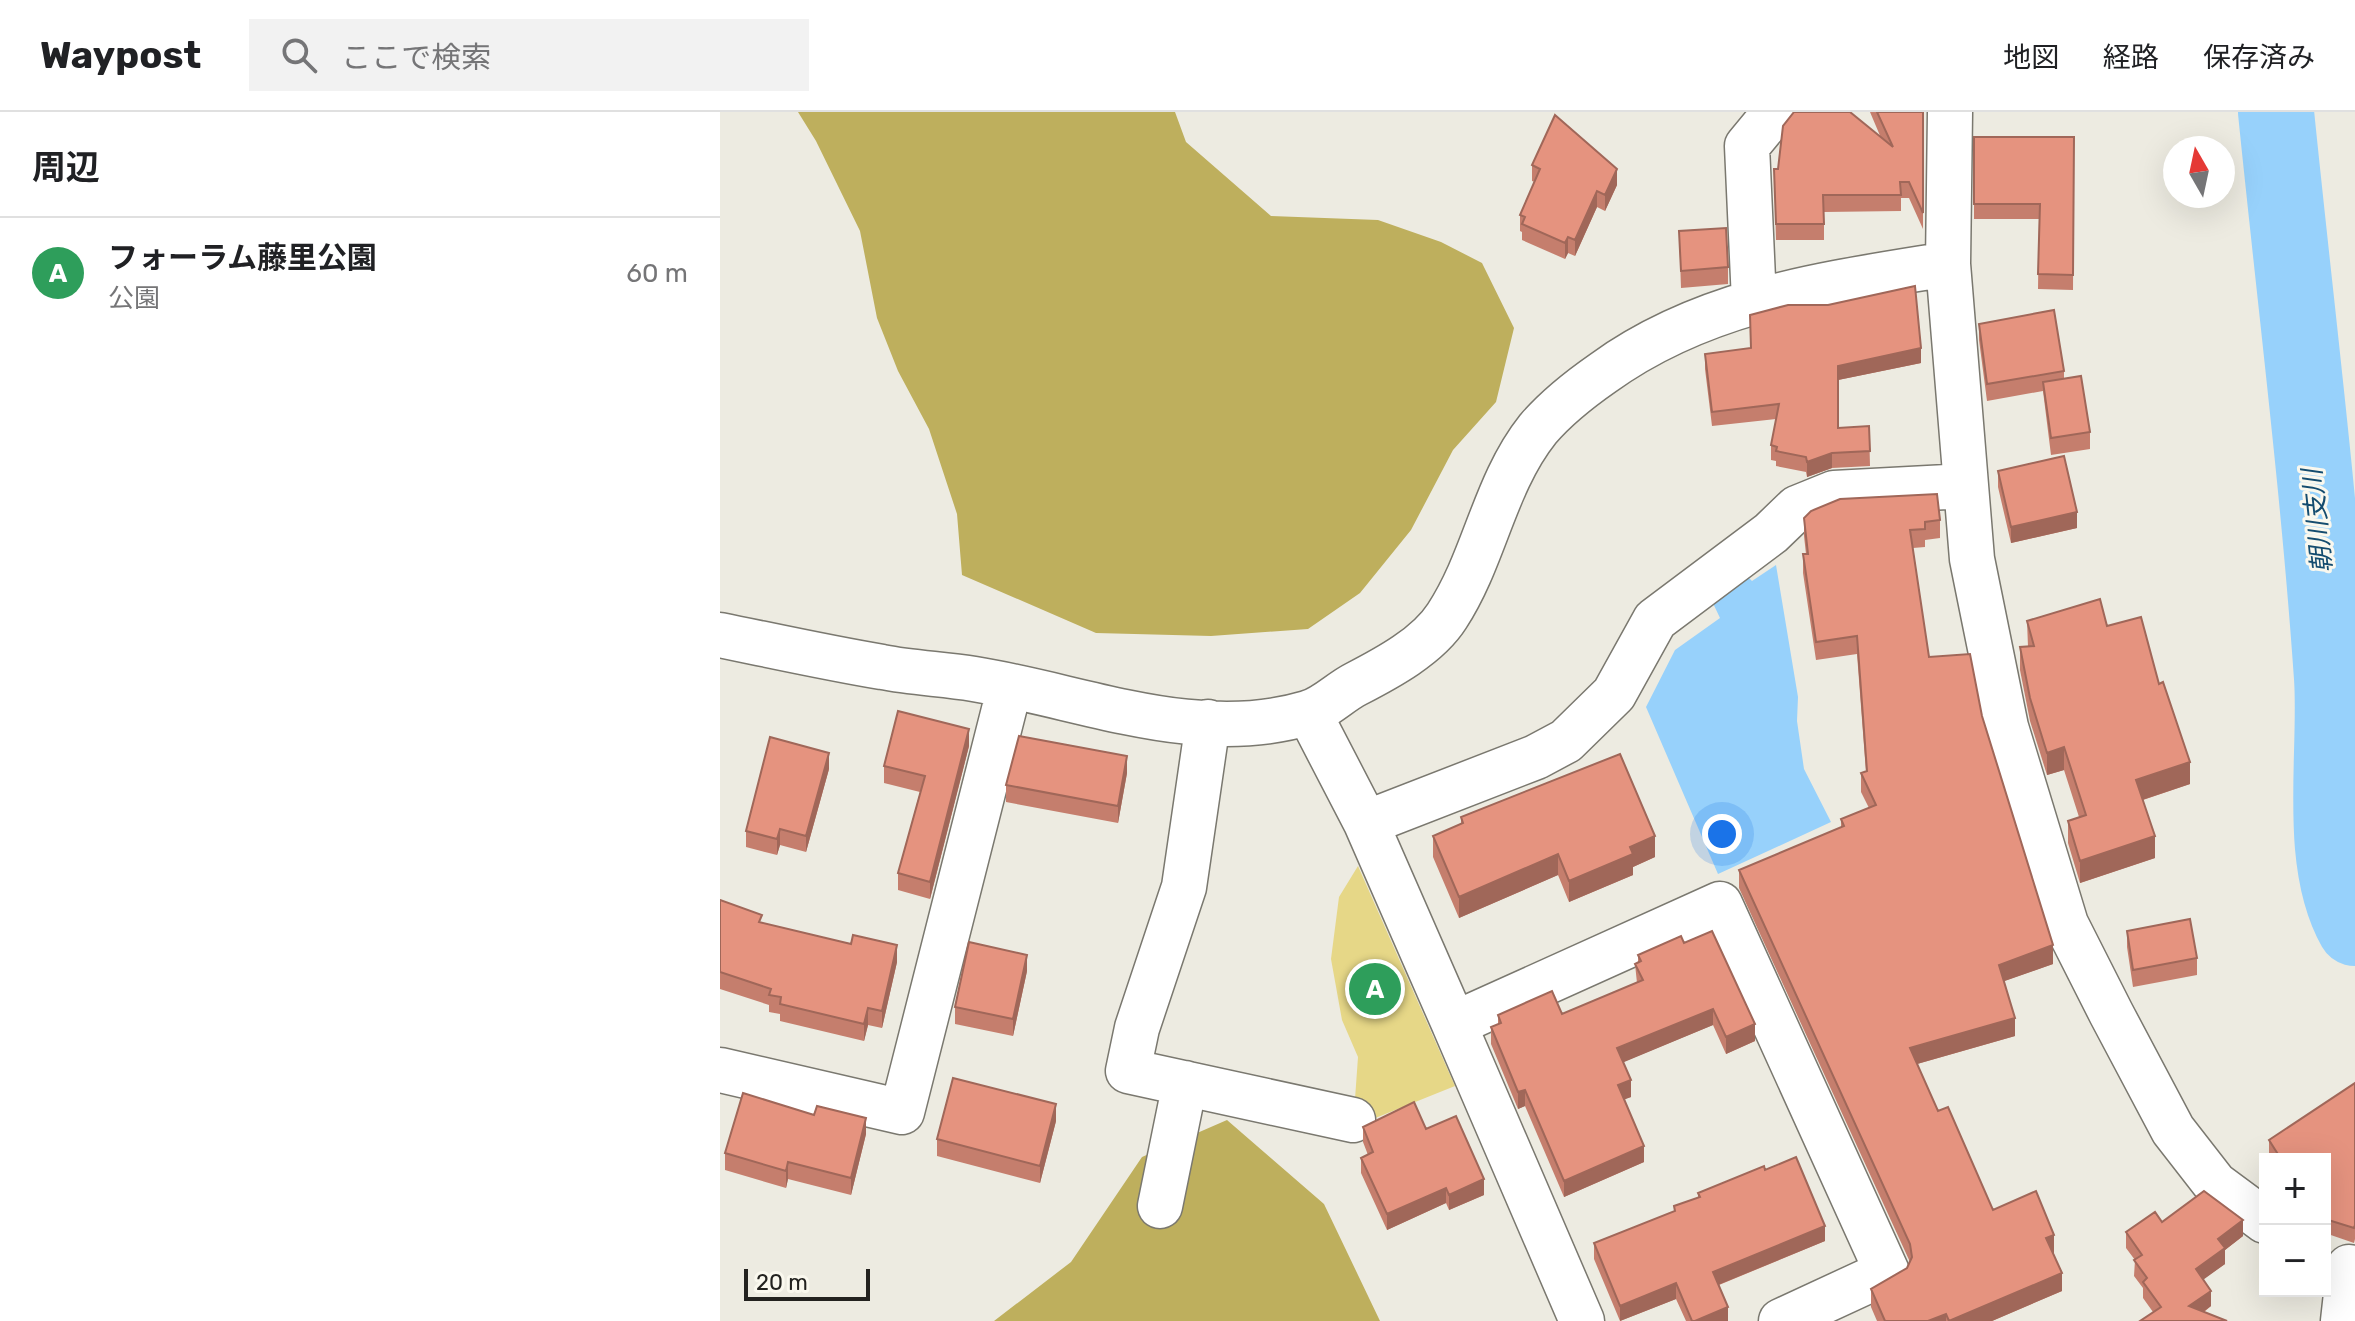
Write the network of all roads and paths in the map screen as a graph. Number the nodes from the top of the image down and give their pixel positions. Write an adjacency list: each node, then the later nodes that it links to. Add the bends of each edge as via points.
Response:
1 (1775, 112): 4 (street, via 1747,146)
2 (1950, 112): 3 (street)
3 (1948, 264): 4 (street); 5 (street)
4 (1754, 301): 8 (street, via 1678,327 1580,389 1539,428 1512,468 1446,618 1387,668)
5 (1966, 486): 10 (street, via 1834,493 1797,508 1655,620 1614,694 1566,741); 16 (street, via 1972,559 2006,727 2066,924 2173,1130 2215,1184)
6 (720, 635): 7 (street, via 884,668)
7 (1010, 686): 9 (street, via 1110,711); 12 (street, via 902,1112)
8 (1309, 713): 9 (street); 10 (street)
9 (1208, 722): 13 (street, via 1184,887 1128,1071)
10 (1366, 823): 11 (street)
11 (1454, 1024): 18 (street); 19 (street, via 1720,904 1887,1272)
12 (720, 1070)
13 (1185, 1083): 14 (street); 15 (street)
14 (1353, 1120)
15 (1160, 1206)
16 (2259, 1217)
17 (2343, 1264): 20 (street)
18 (1582, 1321)
19 (1781, 1321)
20 (2343, 1321)

